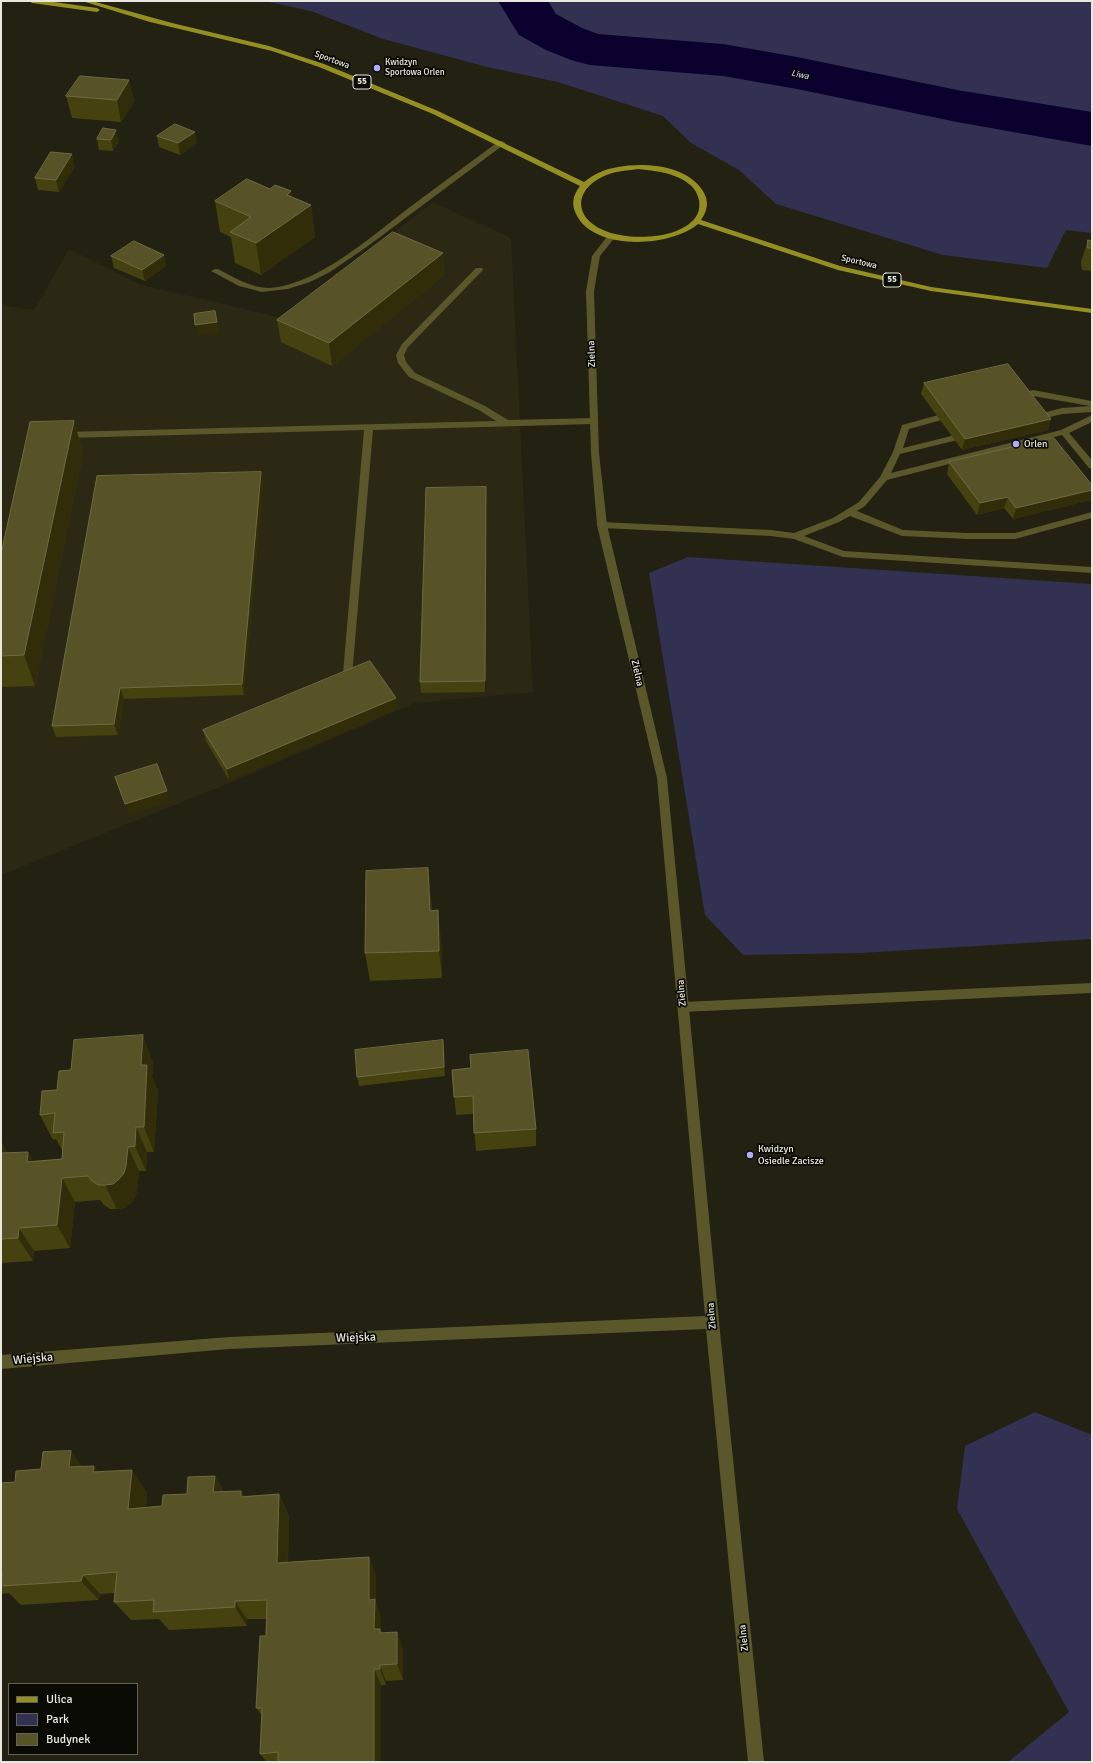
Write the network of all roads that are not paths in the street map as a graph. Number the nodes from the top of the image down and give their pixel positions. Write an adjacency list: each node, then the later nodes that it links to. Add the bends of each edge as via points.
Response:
1 (32, 1): 3 (main road, Sportowa / 55)
2 (85, 1): 3 (main road, Sportowa / 55)
3 (127, 15): 4 (main road, Sportowa / 55, via 281,52 414,103)
4 (502, 143): 5 (main road, Sportowa / 55); 9 (street, via 365,245 329,269 292,287 268,290 240,283)
5 (584, 185): 6 (main road, via 598,175 617,169 660,169 679,175 694,184 703,196 704,209); 7 (main road, via 577,196 577,207 583,219)
6 (698, 221): 7 (main road, via 686,230 651,240); 10 (main road, Sportowa / 55, via 846,270 932,289)
7 (612, 236): 17 (street, Zielna, via 596,256 590,291)
8 (478, 270): 18 (street, via 405,346 400,355 402,363 412,375 482,408)
9 (216, 271)
10 (1092, 311)
11 (1011, 399): 12 (street, via 1033,393)
12 (1092, 404)
13 (1092, 409): 16 (street, via 1062,411)
14 (966, 411): 23 (street, via 905,426)
15 (1092, 418): 21 (street)
16 (1024, 420)
17 (594, 421): 18 (street); 28 (street, Zielna)
18 (507, 424): 19 (street)
19 (369, 428): 22 (street); 31 (street)
20 (979, 432): 23 (street)
21 (1064, 432): 24 (street); 25 (street)
22 (58, 435)
23 (897, 452): 25 (street)
24 (1092, 466)
25 (884, 478): 26 (street, via 862,504)
26 (850, 512): 27 (street, via 902,533 968,536 1015,536); 29 (street)
27 (1092, 515)
28 (602, 525): 29 (street); 33 (street, Zielna, via 662,778)
29 (795, 536): 30 (street, via 844,554)
30 (1092, 570)
31 (348, 674)
32 (1092, 988): 33 (street)
33 (683, 1007): 34 (street, Zielna)
34 (712, 1322): 35 (street, Wiejska, via 229,1343); 36 (street, Zielna)
35 (1, 1362)
36 (756, 1762)

